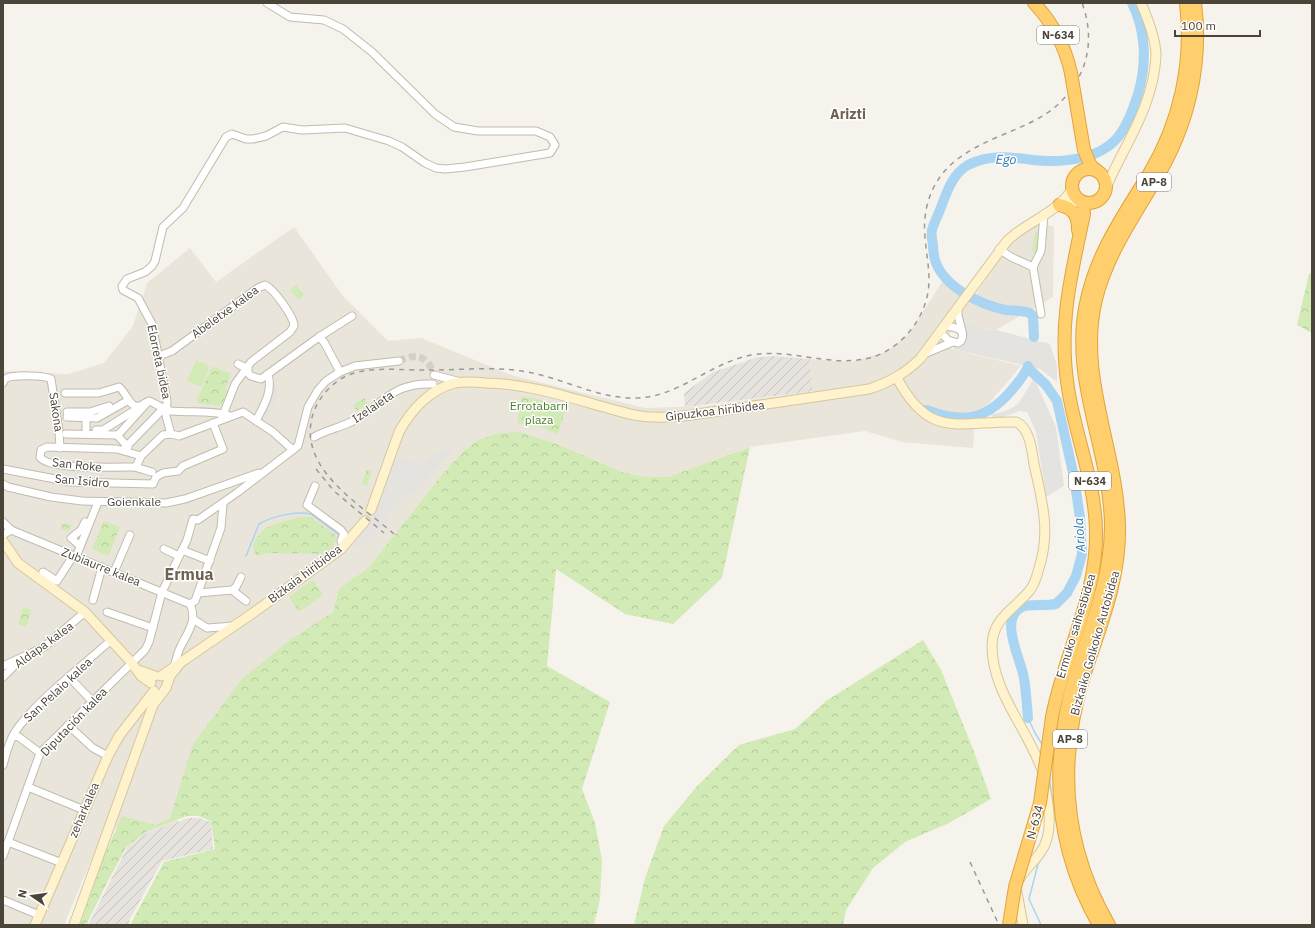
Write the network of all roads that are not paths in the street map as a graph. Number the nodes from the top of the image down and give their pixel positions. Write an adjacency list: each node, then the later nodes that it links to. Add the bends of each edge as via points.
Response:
1 (267, 3): 29 (street, Elorreta bidea, via 290,16 324,20 343,29 372,52 435,114 454,127 478,131 536,132 550,137 554,142 554,148 544,156 518,157 445,169 425,163 389,141 345,128 302,130 284,127 253,139 232,134 226,136 183,208 163,227 152,266 123,282 123,290 134,295 145,308 152,324)
2 (1034, 3): 6 (highway, N-634, bridge, via 1055,30 1067,56)
3 (1141, 3): 7 (street, via 1156,55 1152,81 1139,124)
4 (1186, 3): 28 (highway, AP-8, via 1187,66 1177,110 1162,150 1110,238 1092,280 1084,313)
5 (1195, 3): 28 (highway, AP-8, via 1196,65 1186,114 1170,154 1118,242 1108,264 1093,311)
6 (1085, 157): 8 (highway); 9 (highway)
7 (1114, 168): 8 (street); 10 (street)
8 (1099, 173): 9 (highway, via 1086,169); 10 (highway, via 1104,178)
9 (1077, 174): 11 (highway)
10 (1106, 188): 12 (highway)
11 (1072, 189): 13 (highway); 14 (street)
12 (1098, 200): 13 (highway, via 1094,203); 16 (highway)
13 (1082, 202): 14 (street); 16 (highway, via 1084,214)
14 (1058, 205): 15 (street, Gipuzkoa hiribidea); 17 (highway, via 1070,208 1077,216)
15 (1044, 214): 18 (street, Gipuzkoa hiribidea, via 1016,232); 19 (street, via 1040,251)
16 (1081, 228): 17 (highway, Ermuko saihesbidea / N-634)
17 (1077, 243): 109 (highway, Ermuko saihesbidea / N-634, via 1065,309 1065,362 1068,389 1088,470 1094,508 1096,548 1088,593 1065,665)
18 (999, 250): 19 (street); 20 (street, Gipuzkoa hiribidea)
19 (1033, 267): 21 (street)
20 (958, 309): 23 (street, Gipuzkoa hiribidea); 24 (street)
21 (1041, 314)
22 (352, 316): 25 (street)
23 (942, 329): 24 (street, via 955,327); 26 (street, via 948,340); 27 (street, Gipuzkoa hiribidea)
24 (962, 331): 26 (street, via 961,341)
25 (319, 337): 33 (street); 34 (street)
26 (953, 342): 27 (street)
27 (923, 354): 36 (street, Gipuzkoa hiribidea)
28 (1086, 355): 40 (highway, Bizkaiko Golkoko Autobidea / AP-8)
29 (159, 356): 32 (street, Abeletxe kalea, via 172,351 265,285 274,292 290,315 294,326); 47 (street, Elorreta bidea, via 168,406)
30 (399, 361): 33 (street, via 362,364)
31 (238, 364): 32 (street)
32 (247, 367): 34 (street, via 248,373 254,378 261,379); 48 (street, via 235,384)
33 (340, 372): 61 (street, via 326,382 312,399 298,446)
34 (268, 374): 51 (street, via 269,392)
35 (435, 375): 37 (street, via 450,381); 39 (street); 42 (street, via 435,390)
36 (897, 378): 37 (street, Gipuzkoa hiribidea, via 869,389 665,418 635,415 530,387); 126 (street, via 916,409 929,418 948,424 1016,422 1025,430 1031,447 1046,521 1045,548 1036,579 1029,590 1000,619 994,631 992,644 996,675 1007,701 1037,755 1049,811 1046,842 1016,885)
37 (466, 382): 42 (street, Gipuzkoa hiribidea, via 454,383)
38 (3, 383): 58 (street, Sakona, via 11,377 43,376 51,379)
39 (433, 384): 42 (street); 57 (street, Izelaieta, via 413,384 400,388 353,421)
40 (1090, 386): 127 (highway, Bizkaiko Golkoko Autobidea / AP-8, via 1109,498 1110,551 1100,600 1068,701 1060,746 1058,782 1070,857); 128 (highway, Bizkaiko Golkoko Autobidea / AP-8, via 1118,498 1119,553 1109,602 1074,715 1067,762 1067,782 1078,855 1097,904)
41 (65, 393): 43 (street, via 99,393 119,387)
42 (429, 396): 72 (street, Gipuzkoa hiribidea, via 416,407 399,432)
43 (127, 399): 45 (street); 46 (street); 50 (street)
44 (149, 401): 45 (street); 47 (street); 56 (street)
45 (137, 406): 54 (street, via 135,412)
46 (107, 408): 49 (street, via 67,414); 50 (street)
47 (166, 410): 48 (street); 55 (street, Elorreta bidea); 59 (street, via 160,412)
48 (223, 416): 51 (street, via 243,412); 52 (street)
49 (86, 418): 50 (street); 53 (street)
50 (97, 418): 54 (street)
51 (256, 421): 61 (street)
52 (213, 422): 55 (street, via 179,436); 66 (street, via 223,449 178,471)
53 (86, 430): 54 (street); 56 (street, via 66,431)
54 (103, 430)
55 (171, 434): 62 (street, via 163,435)
56 (116, 435): 59 (street); 60 (street)
57 (314, 436)
58 (60, 448): 60 (street); 63 (street, San Roke, via 44,447 40,457 44,461 60,465)
59 (125, 448): 60 (street); 62 (street)
60 (114, 449)
61 (293, 450): 65 (street)
62 (141, 456): 63 (street)
63 (136, 467): 66 (street, San Roke)
64 (3, 469): 66 (street, San Isidro, via 77,483 154,484)
65 (261, 473): 70 (street, Goienkale, via 173,502); 71 (street, Diputación kalea)
66 (154, 475)
67 (6, 486): 69 (street); 70 (street, Goienkale, via 64,499)
68 (315, 486): 80 (street, via 307,505 341,530 344,534 340,541)
69 (3, 494)
70 (95, 502): 79 (street); 79 (street, via 81,530 71,538)
71 (223, 503): 82 (street, Diputación kalea, via 198,520 194,519); 84 (street, via 221,528)
72 (371, 510)
73 (365, 521): 80 (street, Bizkaia hiribidea)
74 (3, 522): 75 (street)
75 (11, 530): 76 (street); 83 (street, Zubiaurre kalea)
76 (3, 534)
77 (130, 535): 86 (street)
78 (3, 541): 88 (street, via 18,563)
79 (80, 546): 83 (street)
80 (344, 546): 98 (street, Bizkaia hiribidea)
81 (164, 549): 82 (street)
82 (180, 553): 84 (street); 90 (street, Diputación kalea)
83 (75, 557): 85 (street, Zubiaurre kalea); 88 (street, via 57,581 43,572)
84 (210, 561): 91 (street)
85 (102, 567): 86 (street, Zubiaurre kalea); 92 (street)
86 (114, 572): 90 (street, Zubiaurre kalea)
87 (241, 577): 89 (street)
88 (55, 589): 95 (street)
89 (232, 590): 91 (street); 93 (street)
90 (162, 592): 94 (street, Zubiaurre kalea); 99 (street, Diputación kalea)
91 (198, 593): 94 (street, via 194,603)
92 (93, 600)
93 (246, 602)
94 (190, 604): 97 (street)
95 (85, 612): 100 (street); 101 (street, Aldapa kalea, via 53,640)
96 (108, 612): 99 (street)
97 (193, 619): 98 (street, via 207,628); 103 (street)
98 (237, 624): 103 (street, Bizkaia hiribidea)
99 (153, 628): 102 (street, Diputación kalea, via 145,650)
100 (110, 641): 102 (street); 106 (street, San Pelaio kalea)
101 (20, 659): 104 (street); 105 (street, Aldapa kalea)
102 (131, 662): 107 (street, via 141,676); 108 (street, Diputación kalea)
103 (178, 664): 107 (street, Bizkaia hiribidea); 107 (street, zeharkalea, via 166,688)
104 (3, 666)
105 (3, 677)
106 (70, 678): 108 (street); 111 (street, San Pelaio kalea, via 56,688 19,726)
107 (156, 685): 114 (street, zeharkalea, via 118,736); 124 (street, via 154,704)
108 (93, 702): 110 (street, Diputación kalea)
109 (1052, 717): 125 (highway, N-634, bridge, via 1040,804 1015,887)
110 (68, 725): 113 (street, Diputación kalea); 114 (street, via 93,748)
111 (14, 736): 112 (street, San Pelaio kalea); 113 (street)
112 (5, 749): 115 (street, San Pelaio kalea)
113 (40, 753): 116 (street, Diputación kalea)
114 (108, 756): 117 (street, zeharkalea)
115 (3, 765)
116 (28, 787): 117 (street); 118 (street, Diputación kalea)
117 (84, 810): 120 (street, zeharkalea)
118 (8, 842): 119 (street, Diputación kalea); 120 (street)
119 (3, 856)
120 (62, 863): 122 (street, zeharkalea)
121 (3, 900): 122 (street)
122 (39, 915): 123 (street, zeharkalea)
123 (35, 925)
124 (74, 925)
125 (1009, 925)
126 (1023, 925)
127 (1099, 925)
128 (1109, 925)

